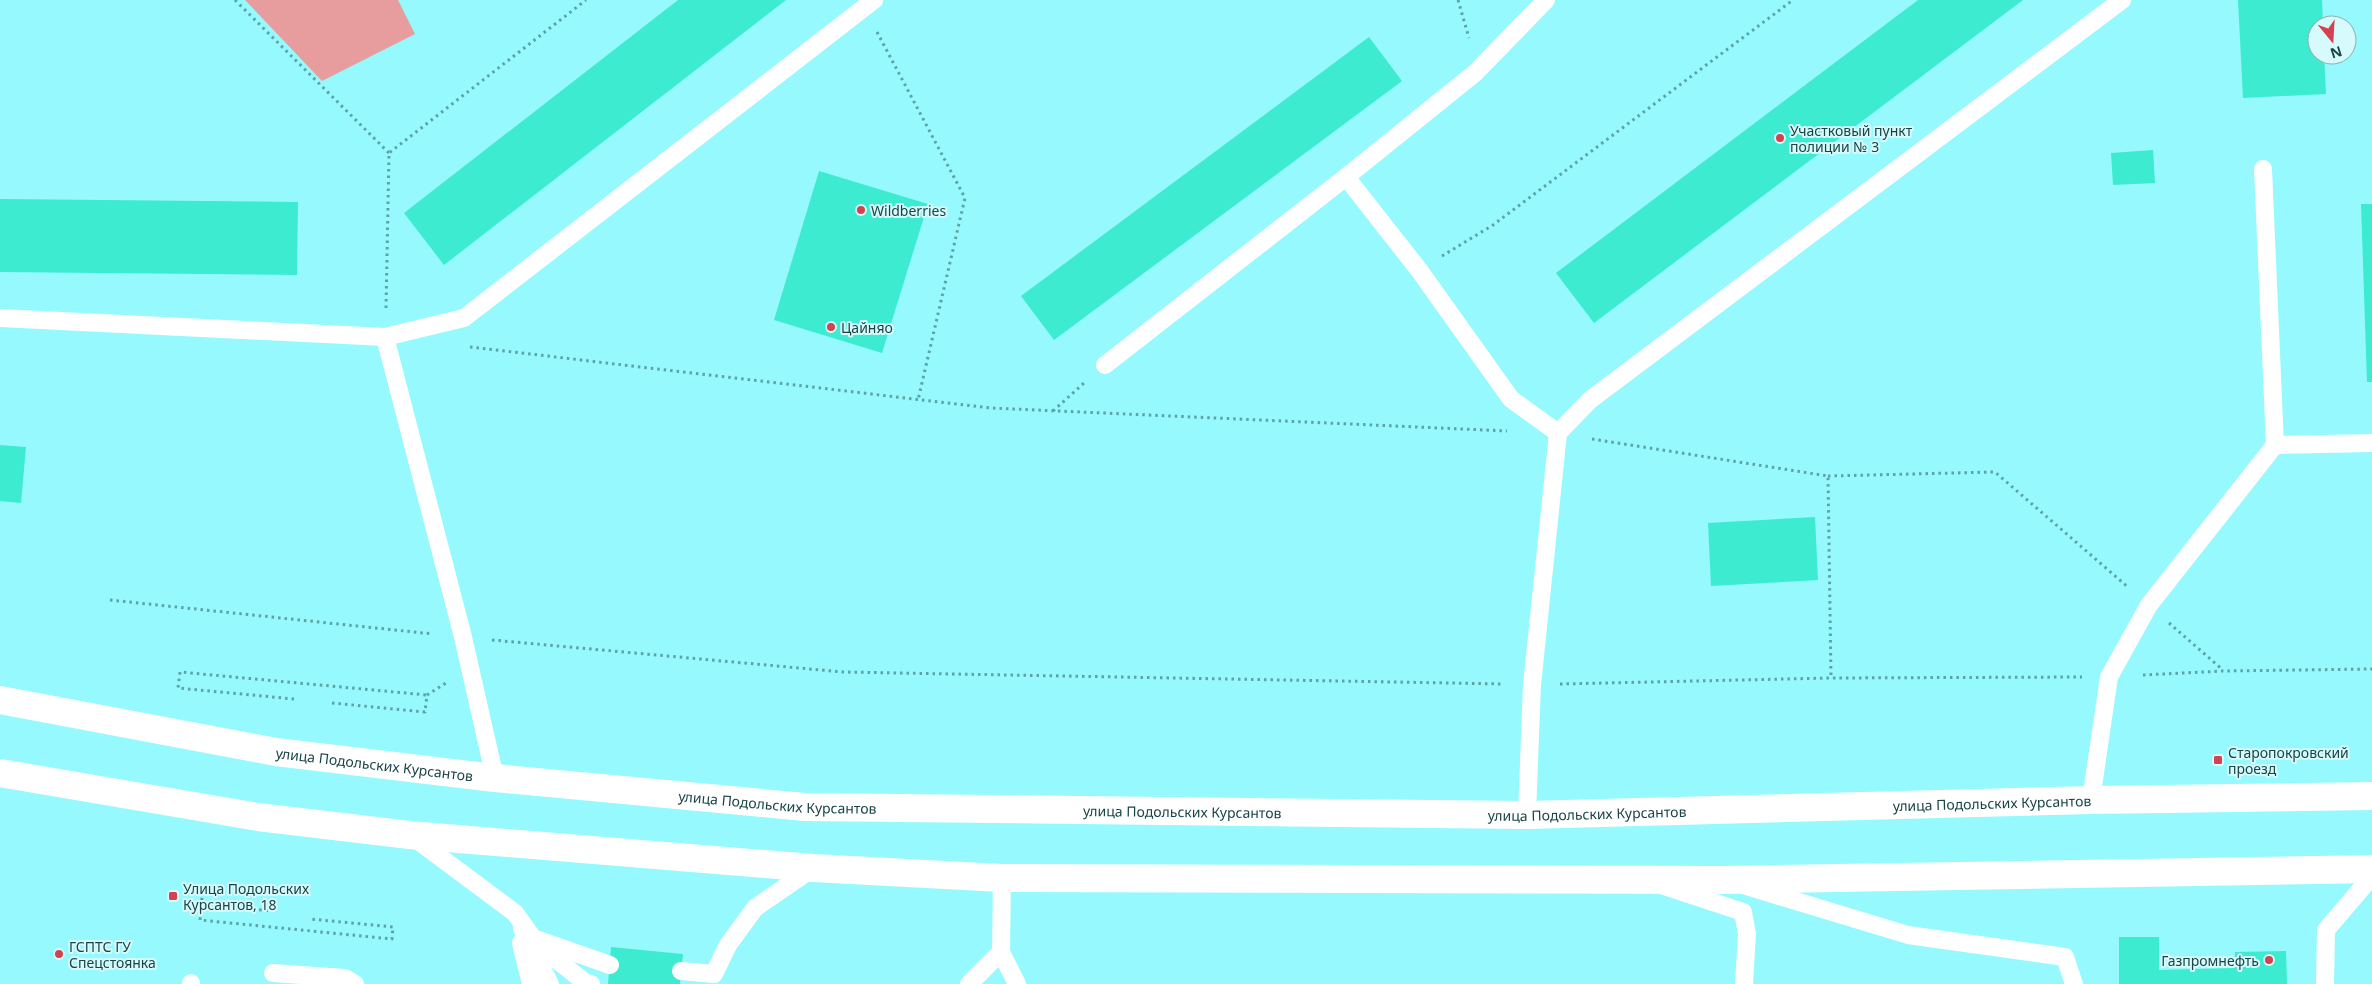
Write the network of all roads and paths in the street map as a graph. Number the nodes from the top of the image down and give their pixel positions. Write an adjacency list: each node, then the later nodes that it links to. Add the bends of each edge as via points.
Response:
1 (235, 0): 9 (path)
2 (586, 0): 9 (path)
3 (1458, 0): 8 (path, via 1472,49)
4 (1546, 0): 8 (lane)
5 (1793, 0): 12 (path, via 1493,225)
6 (2122, 0): 20 (lane, via 1590,400)
7 (869, 4): 14 (lane, via 464,318); 17 (path, via 964,198)
8 (1475, 73): 11 (lane)
9 (389, 153): 14 (path)
10 (2263, 169): 22 (lane)
11 (1346, 177): 12 (lane); 16 (lane)
12 (1419, 270): 20 (lane, via 1511,400)
13 (0, 318): 14 (lane)
14 (385, 337): 26 (lane)
15 (464, 346): 17 (path)
16 (1105, 365): 18 (path)
17 (918, 400): 18 (path)
18 (1053, 411): 19 (path)
19 (1509, 431)
20 (1558, 434): 23 (path); 32 (lane)
21 (2372, 443): 22 (lane)
22 (2275, 445): 25 (lane)
23 (1828, 476): 25 (path, via 1995,472); 30 (path)
24 (110, 600): 26 (path)
25 (2150, 605): 28 (path); 29 (lane)
26 (463, 637): 32 (path, via 843,672); 38 (lane)
27 (2372, 669): 28 (path)
28 (2223, 671): 29 (path)
29 (2109, 676): 30 (path); 40 (lane)
30 (1831, 678): 32 (path)
31 (449, 680): 33 (path)
32 (1532, 685): 41 (lane)
33 (427, 695): 34 (path, via 180,672 178,688); 36 (path, via 425,712)
34 (294, 699)
35 (0, 700): 38 (main road, улица Подольских Курсантов, via 276,752)
36 (332, 703)
37 (0, 773): 42 (main road, via 258,817)
38 (495, 778): 41 (main road, улица Подольских Курсантов, via 805,807)
39 (2372, 796): 40 (main road, улица Подольских Курсантов)
40 (2091, 800): 41 (main road, улица Подольских Курсантов)
41 (1527, 814)
42 (410, 835): 43 (main road); 52 (lane)
43 (813, 868): 46 (main road); 59 (lane, via 756,908 728,945)
44 (2372, 869): 48 (main road)
45 (2372, 876): 70 (lane, via 2326,930)
46 (1002, 878): 47 (main road); 55 (lane)
47 (1645, 880): 48 (main road); 68 (lane, via 1743,912 1747,934)
48 (1726, 880): 69 (lane, via 1908,935 2065,957)
49 (203, 885): 50 (path)
50 (201, 904): 51 (path); 53 (path, via 200,920 392,939 393,927)
51 (272, 911)
52 (515, 913): 54 (lane); 60 (lane); 62 (lane)
53 (310, 919)
54 (533, 938): 56 (lane); 63 (lane); 64 (lane)
55 (1000, 952): 65 (lane); 66 (lane); 67 (lane)
56 (610, 965)
57 (681, 972): 59 (lane)
58 (273, 973): 61 (lane, via 345,978)
59 (712, 979)
60 (528, 983)
61 (355, 984)
62 (550, 984)
63 (564, 984)
64 (590, 984)
65 (969, 984)
66 (1003, 984)
67 (1017, 984)
68 (1744, 984)
69 (2074, 984)
70 (2326, 984)

